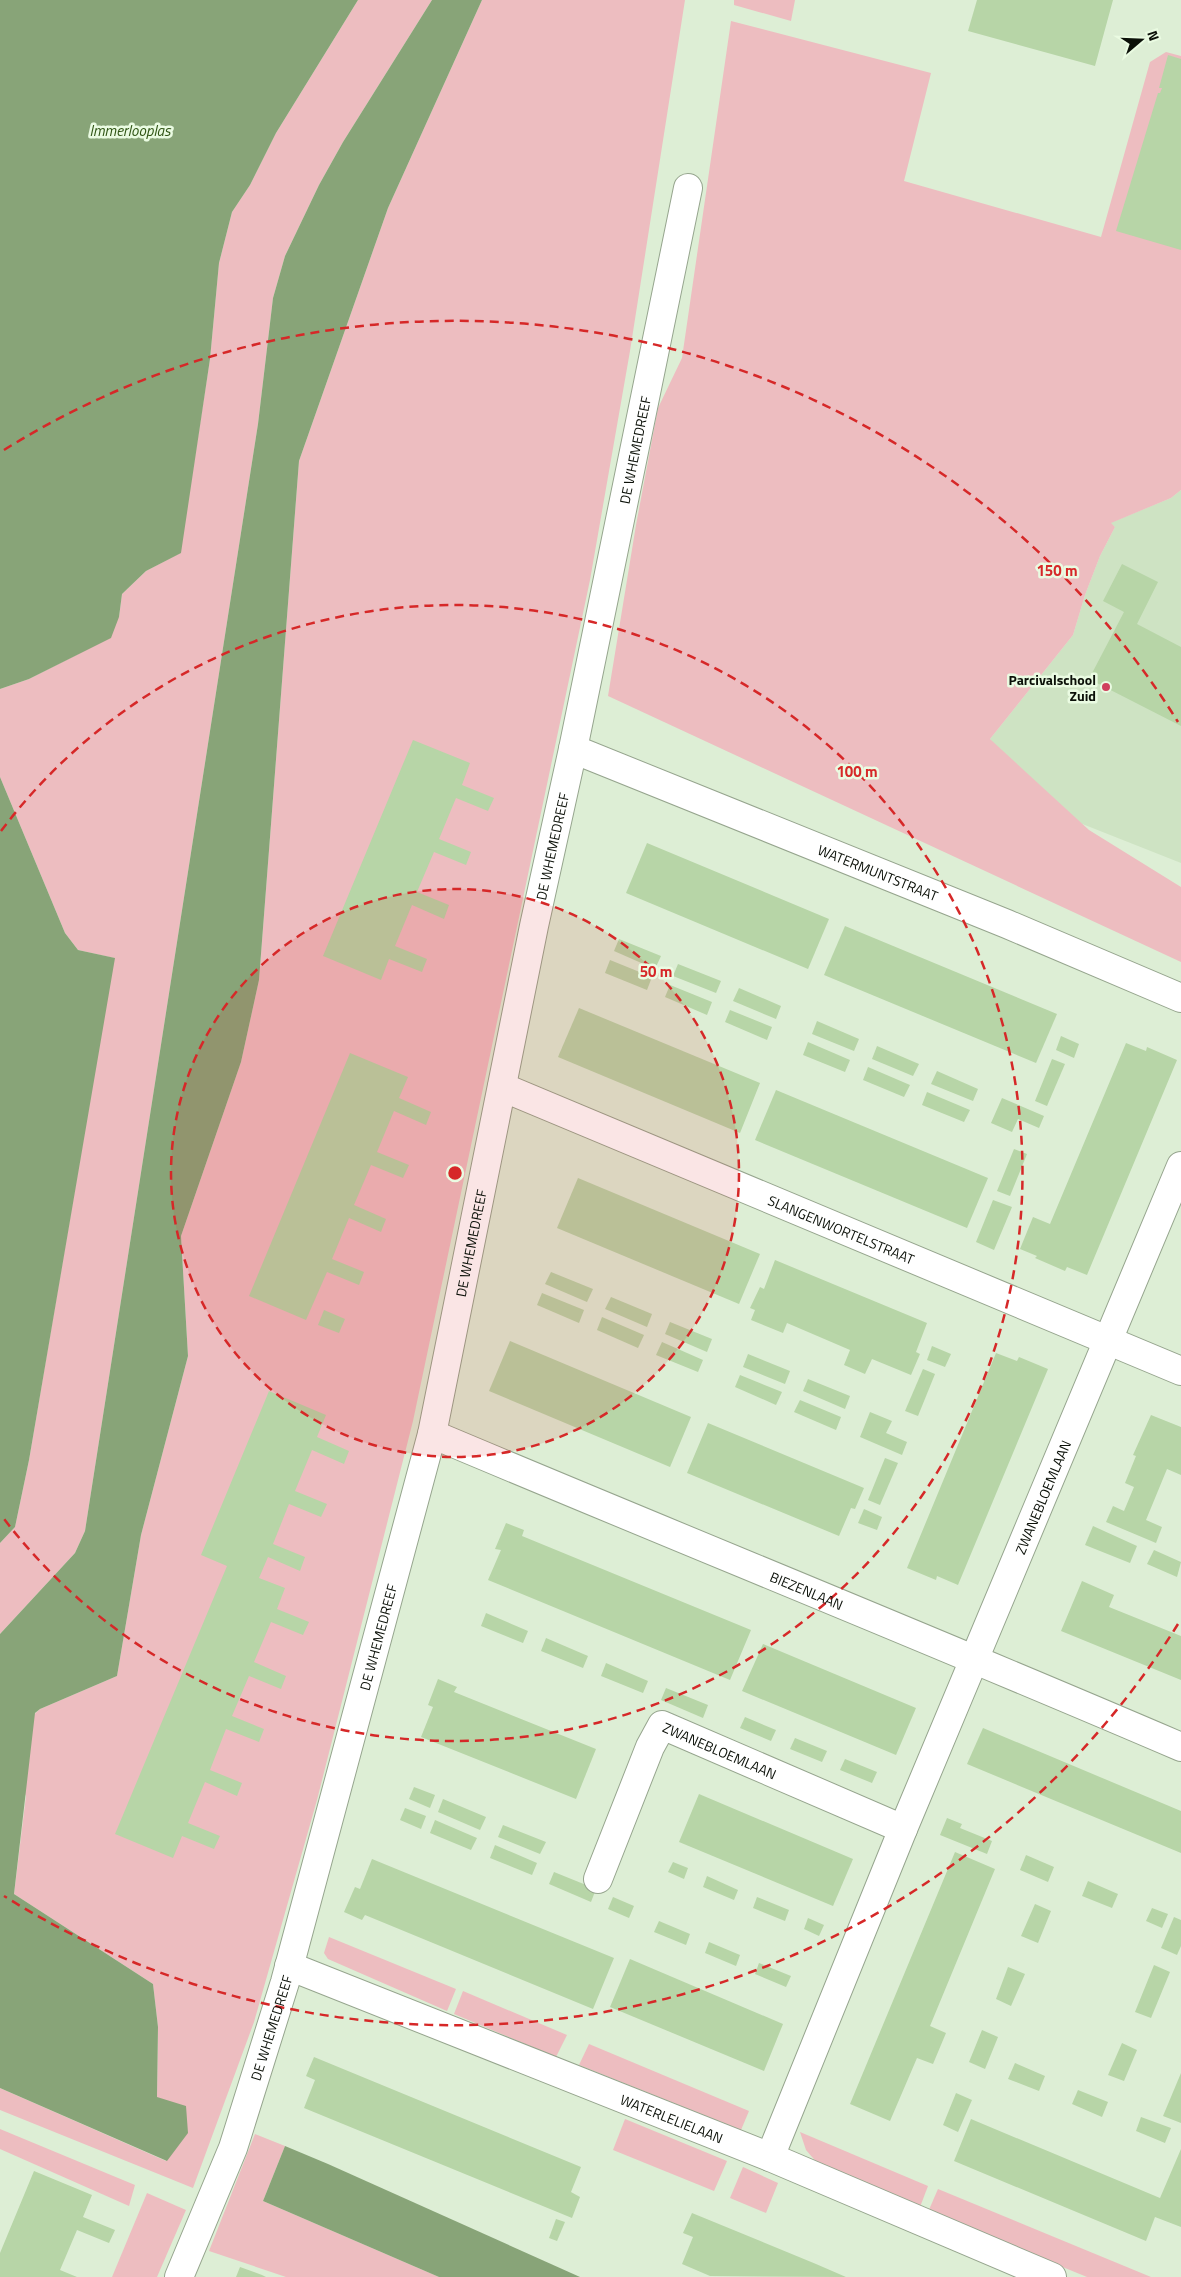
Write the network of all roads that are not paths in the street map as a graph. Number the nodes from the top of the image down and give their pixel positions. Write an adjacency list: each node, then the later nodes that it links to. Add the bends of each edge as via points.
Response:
1 (688, 188): 2 (street, DE WHEMEDREEF)
2 (573, 749): 3 (street, WATERMUNTSTRAAT, via 1007,924); 4 (street, DE WHEMEDREEF)
3 (1181, 998)
4 (502, 1087): 6 (street, SLANGENWORTELSTRAAT); 8 (street, DE WHEMEDREEF)
5 (1181, 1166): 6 (street, ZWANEBLOEMLAAN)
6 (1106, 1340): 7 (street, SLANGENWORTELSTRAAT); 9 (street, ZWANEBLOEMLAAN)
7 (1181, 1371)
8 (432, 1434): 9 (street, BIEZENLAAN); 13 (street, DE WHEMEDREEF)
9 (974, 1658): 10 (street, BIEZENLAAN); 11 (street, ZWANEBLOEMLAAN)
10 (1181, 1747)
11 (903, 1829): 12 (street, ZWANEBLOEMLAAN, via 662,1725 650,1747); 14 (street, ZWANEBLOEMLAAN)
12 (598, 1879)
13 (290, 1966): 14 (street, WATERLELIELAAN); 16 (street, DE WHEMEDREEF, via 233,2148)
14 (770, 2157): 15 (street, WATERLELIELAAN)
15 (1041, 2275)
16 (179, 2277)

